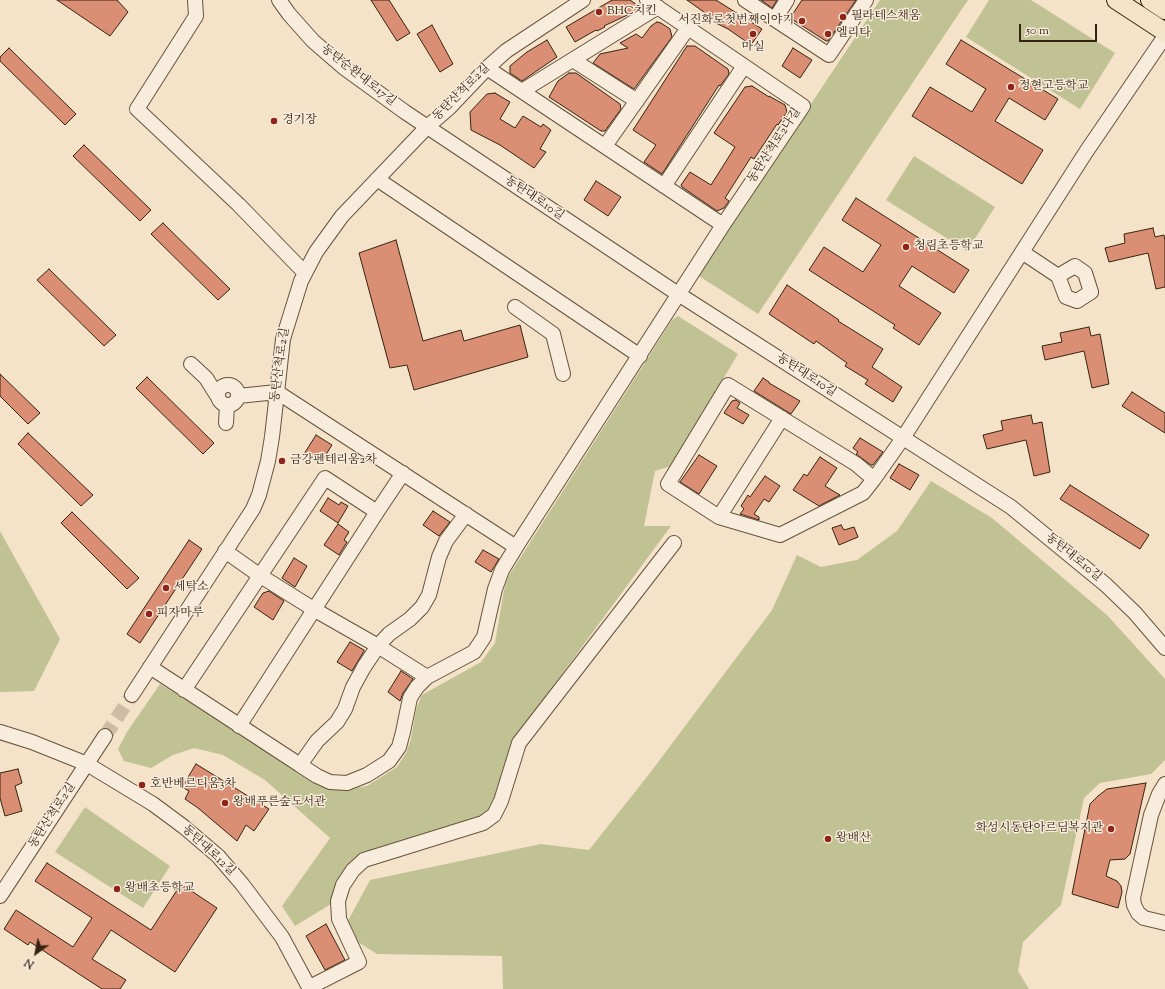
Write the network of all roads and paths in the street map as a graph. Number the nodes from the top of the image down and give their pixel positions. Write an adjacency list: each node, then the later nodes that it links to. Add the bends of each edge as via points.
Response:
1 (195, 0): 26 (street, via 196,16 137,109 239,205)
2 (279, 0): 20 (street, 동탄순환대로17길, via 313,41 343,67)
3 (583, 0): 17 (street, 동탄산척로2길, via 506,51)
4 (745, 0): 11 (street)
5 (787, 0): 11 (street)
6 (866, 0): 11 (street, via 829,55)
7 (1116, 0): 13 (main road)
8 (1150, 0): 10 (main road)
9 (652, 4): 12 (street, 동탄산척로2나길); 15 (street, 동탄산척로2나길)
10 (1165, 10)
11 (774, 19)
12 (688, 28): 16 (street, 동탄산척로2나길); 19 (street)
13 (1165, 32)
14 (1165, 36): 25 (street)
15 (573, 60): 18 (street, 동탄산척로2나길); 19 (street)
16 (744, 66): 23 (street); 24 (street, 동탄산척로2나길, via 802,106)
17 (487, 68): 18 (street); 20 (street, 동탄산척로2길)
18 (522, 91): 21 (street)
19 (636, 101): 21 (street)
20 (427, 127): 22 (street, 동탄산척로2길); 28 (street, 동탄대로10길)
21 (605, 146): 23 (street)
22 (377, 179): 26 (street, 동탄산척로2길, via 338,222 316,252); 30 (street)
23 (664, 186): 24 (street)
24 (724, 226): 28 (street, 동탄산척로2나길)
25 (1022, 252): 27 (street); 37 (street)
26 (305, 273): 33 (street, 동탄산척로2길, via 284,333)
27 (1058, 276)
28 (683, 290): 30 (street, 동탄산척로2나길); 37 (street, 동탄대로10길)
29 (515, 307): 32 (street, via 553,334)
30 (640, 356): 44 (street, 동탄산척로2나길)
31 (192, 364): 34 (street)
32 (563, 374)
33 (277, 392): 34 (street, via 238,396 233,404); 38 (street); 45 (street, 동탄산척로2길, via 269,455 259,495)
34 (223, 396): 36 (street)
35 (782, 418): 39 (street, via 856,464); 42 (street); 42 (street, via 728,385 668,484)
36 (226, 423)
37 (903, 438): 39 (street); 49 (street, 동탄대로10길, via 1011,507 1106,585 1135,613)
38 (404, 473): 40 (street); 41 (street)
39 (874, 479): 42 (street, via 863,494 780,535)
40 (377, 512): 46 (street, via 325,478); 47 (street)
41 (466, 514): 44 (street); 48 (street, via 446,541 438,557 429,595 422,607)
42 (719, 517)
43 (674, 544): 62 (street, via 519,743 501,801 494,815 483,823 364,860 353,870 343,884 338,901 339,919 359,962)
44 (516, 547): 51 (street, 동탄산척로2나길, via 502,570 484,637 478,647 474,652)
45 (225, 551): 46 (street); 50 (street, 동탄산척로2길)
46 (259, 575): 47 (street); 52 (street)
47 (314, 610): 48 (street); 54 (street)
48 (378, 646): 51 (street); 58 (street, via 353,687 337,722 316,741)
49 (1165, 648)
50 (150, 667): 52 (street, 동탄산척로2나길); 53 (street, 동탄산척로2길)
51 (427, 678): 58 (street, 동탄산척로2나길, via 410,698 399,747 389,761 367,775 347,783 330,782)
52 (184, 690): 54 (street, 동탄산척로2나길)
53 (132, 695)
54 (239, 726): 58 (street, 동탄산척로2나길)
55 (0, 732): 57 (street, 동탄대로12길)
56 (105, 736): 57 (street, 동탄산척로2길)
57 (87, 764): 60 (street, 동탄산척로2길); 62 (street, 동탄대로12길, via 153,804 218,856 282,937)
58 (300, 765)
59 (1165, 784): 61 (street, via 1151,815 1133,898 1138,913 1144,918)
60 (0, 896)
61 (1165, 923)
62 (310, 988)

